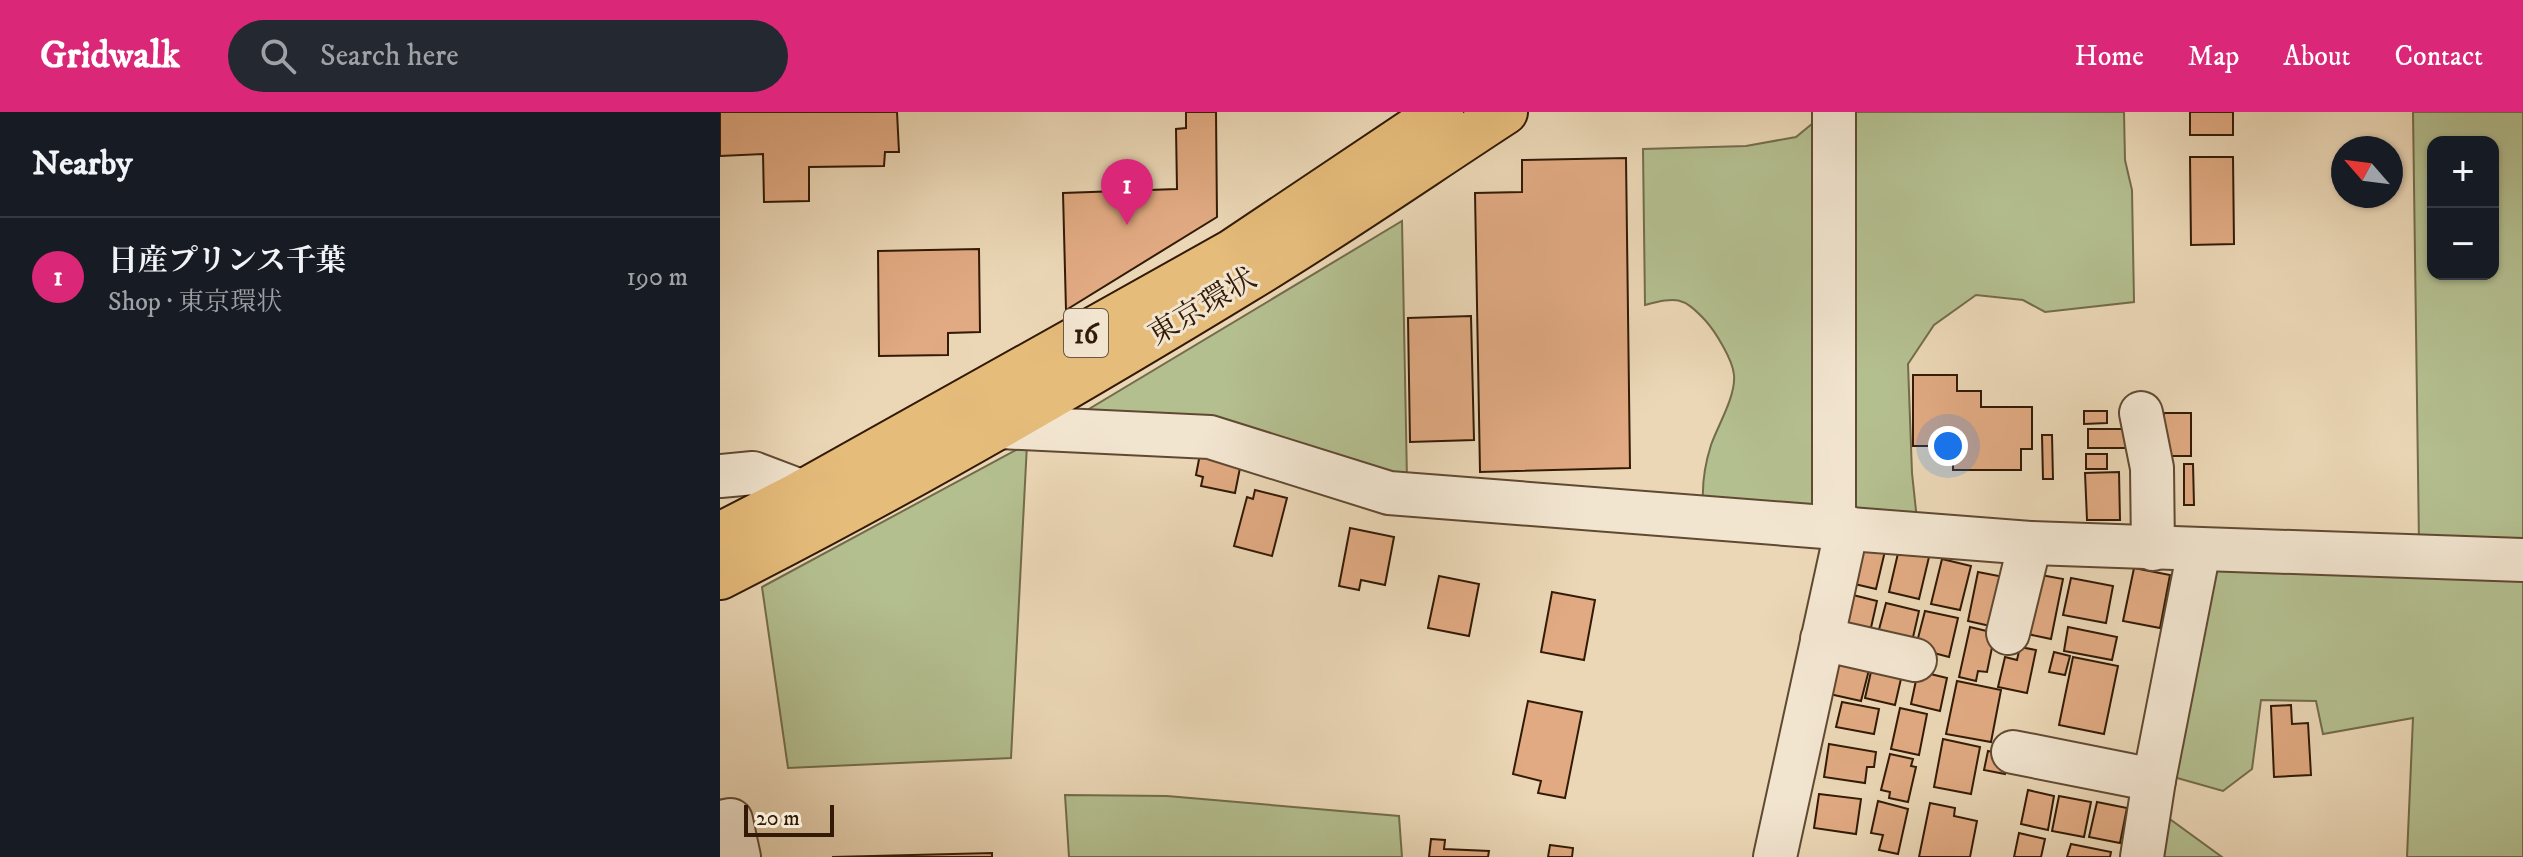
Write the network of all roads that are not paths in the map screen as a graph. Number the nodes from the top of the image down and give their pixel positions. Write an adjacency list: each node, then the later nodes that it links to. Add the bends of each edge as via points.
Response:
1 (1441, 112): 7 (highway, 東京環状 / 16, via 1232,252)
2 (1505, 112): 5 (highway, 東京環状 / 16, via 1249,279)
3 (1834, 112): 8 (street)
4 (2141, 413): 11 (street, via 2152,468)
5 (1000, 427): 8 (street, via 1210,437 1389,493); 14 (highway, 東京環状 / 16)
6 (720, 476): 7 (street, via 753,473)
7 (803, 492): 9 (highway, 東京環状 / 16)
8 (1840, 527): 10 (street); 16 (street)
9 (720, 535)
10 (2030, 543): 11 (street); 15 (street)
11 (2153, 549): 12 (street)
12 (2199, 550): 13 (street); 19 (street)
13 (2523, 560)
14 (720, 577)
15 (2008, 633)
16 (1822, 639): 17 (street); 22 (street)
17 (1915, 660)
18 (2013, 752): 19 (street)
19 (2154, 780): 23 (street)
20 (720, 822): 21 (street, via 731,820)
21 (739, 857)
22 (1775, 857)
23 (2142, 857)

